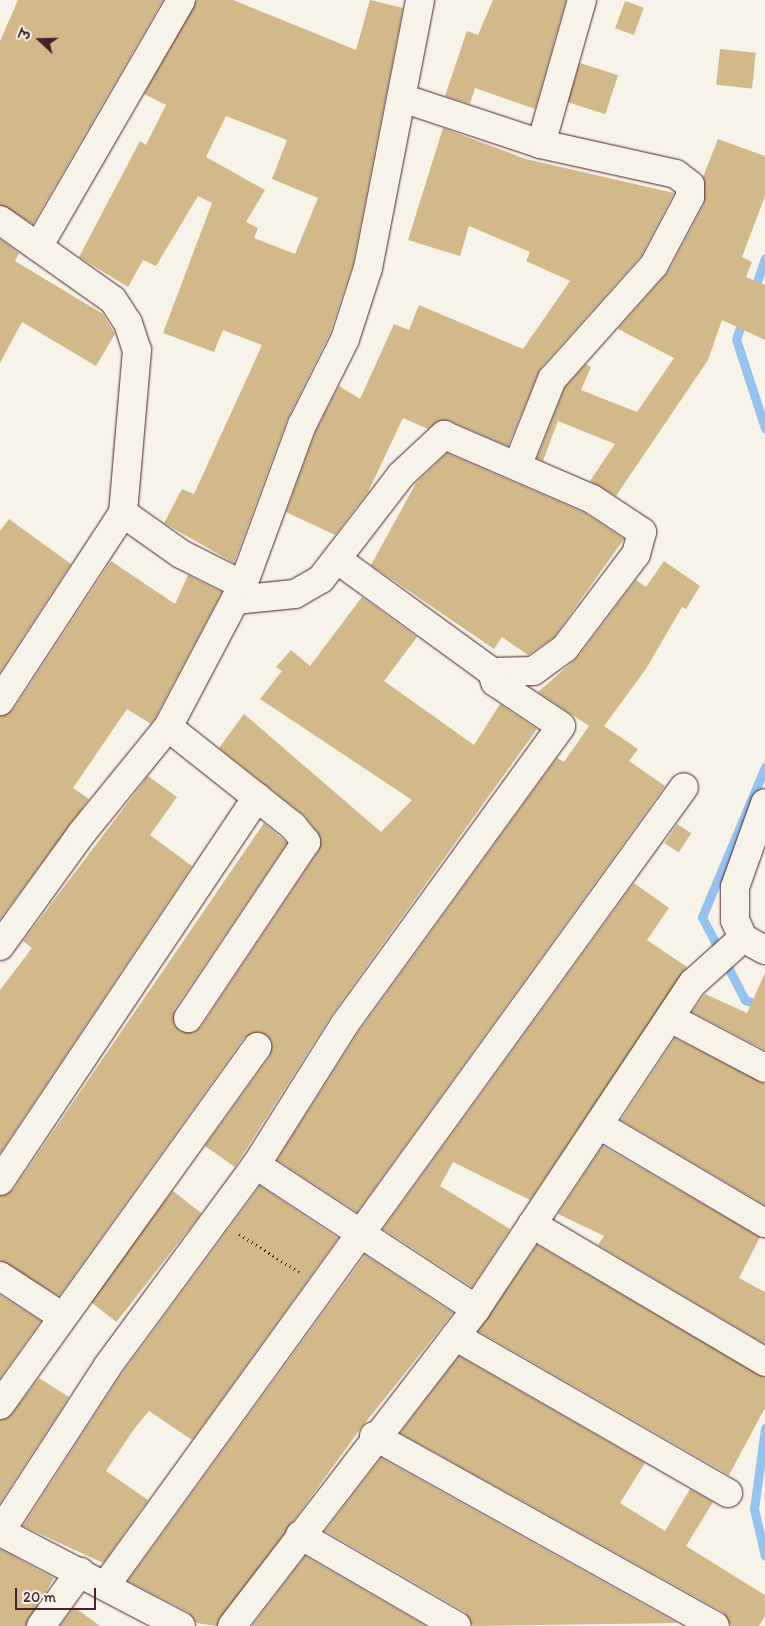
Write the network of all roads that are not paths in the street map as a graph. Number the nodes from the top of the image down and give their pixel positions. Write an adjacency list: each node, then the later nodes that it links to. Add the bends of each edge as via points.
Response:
1 (181, 0): 7 (street)
2 (420, 0): 4 (street)
3 (582, 0): 5 (street)
4 (402, 98): 5 (street); 11 (street, via 368,268 345,339 302,425)
5 (541, 144): 8 (street, via 676,174 688,179 690,197 654,266 552,379)
6 (0, 220): 7 (street)
7 (38, 247): 9 (street, via 113,300 134,341)
8 (518, 464): 10 (street, via 444,435 438,437 401,475); 12 (street, via 613,510 637,526 643,539 565,648 544,667)
9 (123, 513): 11 (street); 13 (street)
10 (339, 561): 11 (street, via 321,579 295,594); 12 (street)
11 (239, 593): 14 (street)
12 (492, 672): 25 (street, via 495,682 561,726 344,1025)
13 (0, 701)
14 (168, 727): 16 (street); 18 (street, via 81,834)
15 (684, 787): 29 (street)
16 (257, 797): 20 (street, via 303,835 305,848); 26 (street)
17 (765, 803): 19 (street, via 735,887 735,920)
18 (0, 946)
19 (746, 946): 21 (street, via 693,983)
20 (188, 1018)
21 (670, 1018): 23 (street); 24 (street)
22 (257, 1047): 32 (street)
23 (765, 1068)
24 (599, 1125): 27 (street); 28 (street)
25 (256, 1165): 29 (street); 38 (street, via 213,1218 107,1367)
26 (0, 1181)
27 (765, 1223)
28 (532, 1224): 31 (street); 34 (street)
29 (362, 1234): 31 (street); 41 (street)
30 (0, 1276): 32 (street)
31 (476, 1309): 33 (street)
32 (62, 1317): 35 (street)
33 (455, 1336): 36 (street); 37 (street)
34 (765, 1362)
35 (0, 1404)
36 (374, 1436): 39 (street); 46 (street)
37 (728, 1493)
38 (0, 1532): 40 (street)
39 (300, 1535): 44 (street); 45 (street)
40 (80, 1572): 41 (street); 42 (street)
41 (106, 1585): 43 (street)
42 (41, 1626)
43 (181, 1626)
44 (232, 1626)
45 (456, 1626)
46 (715, 1626)

